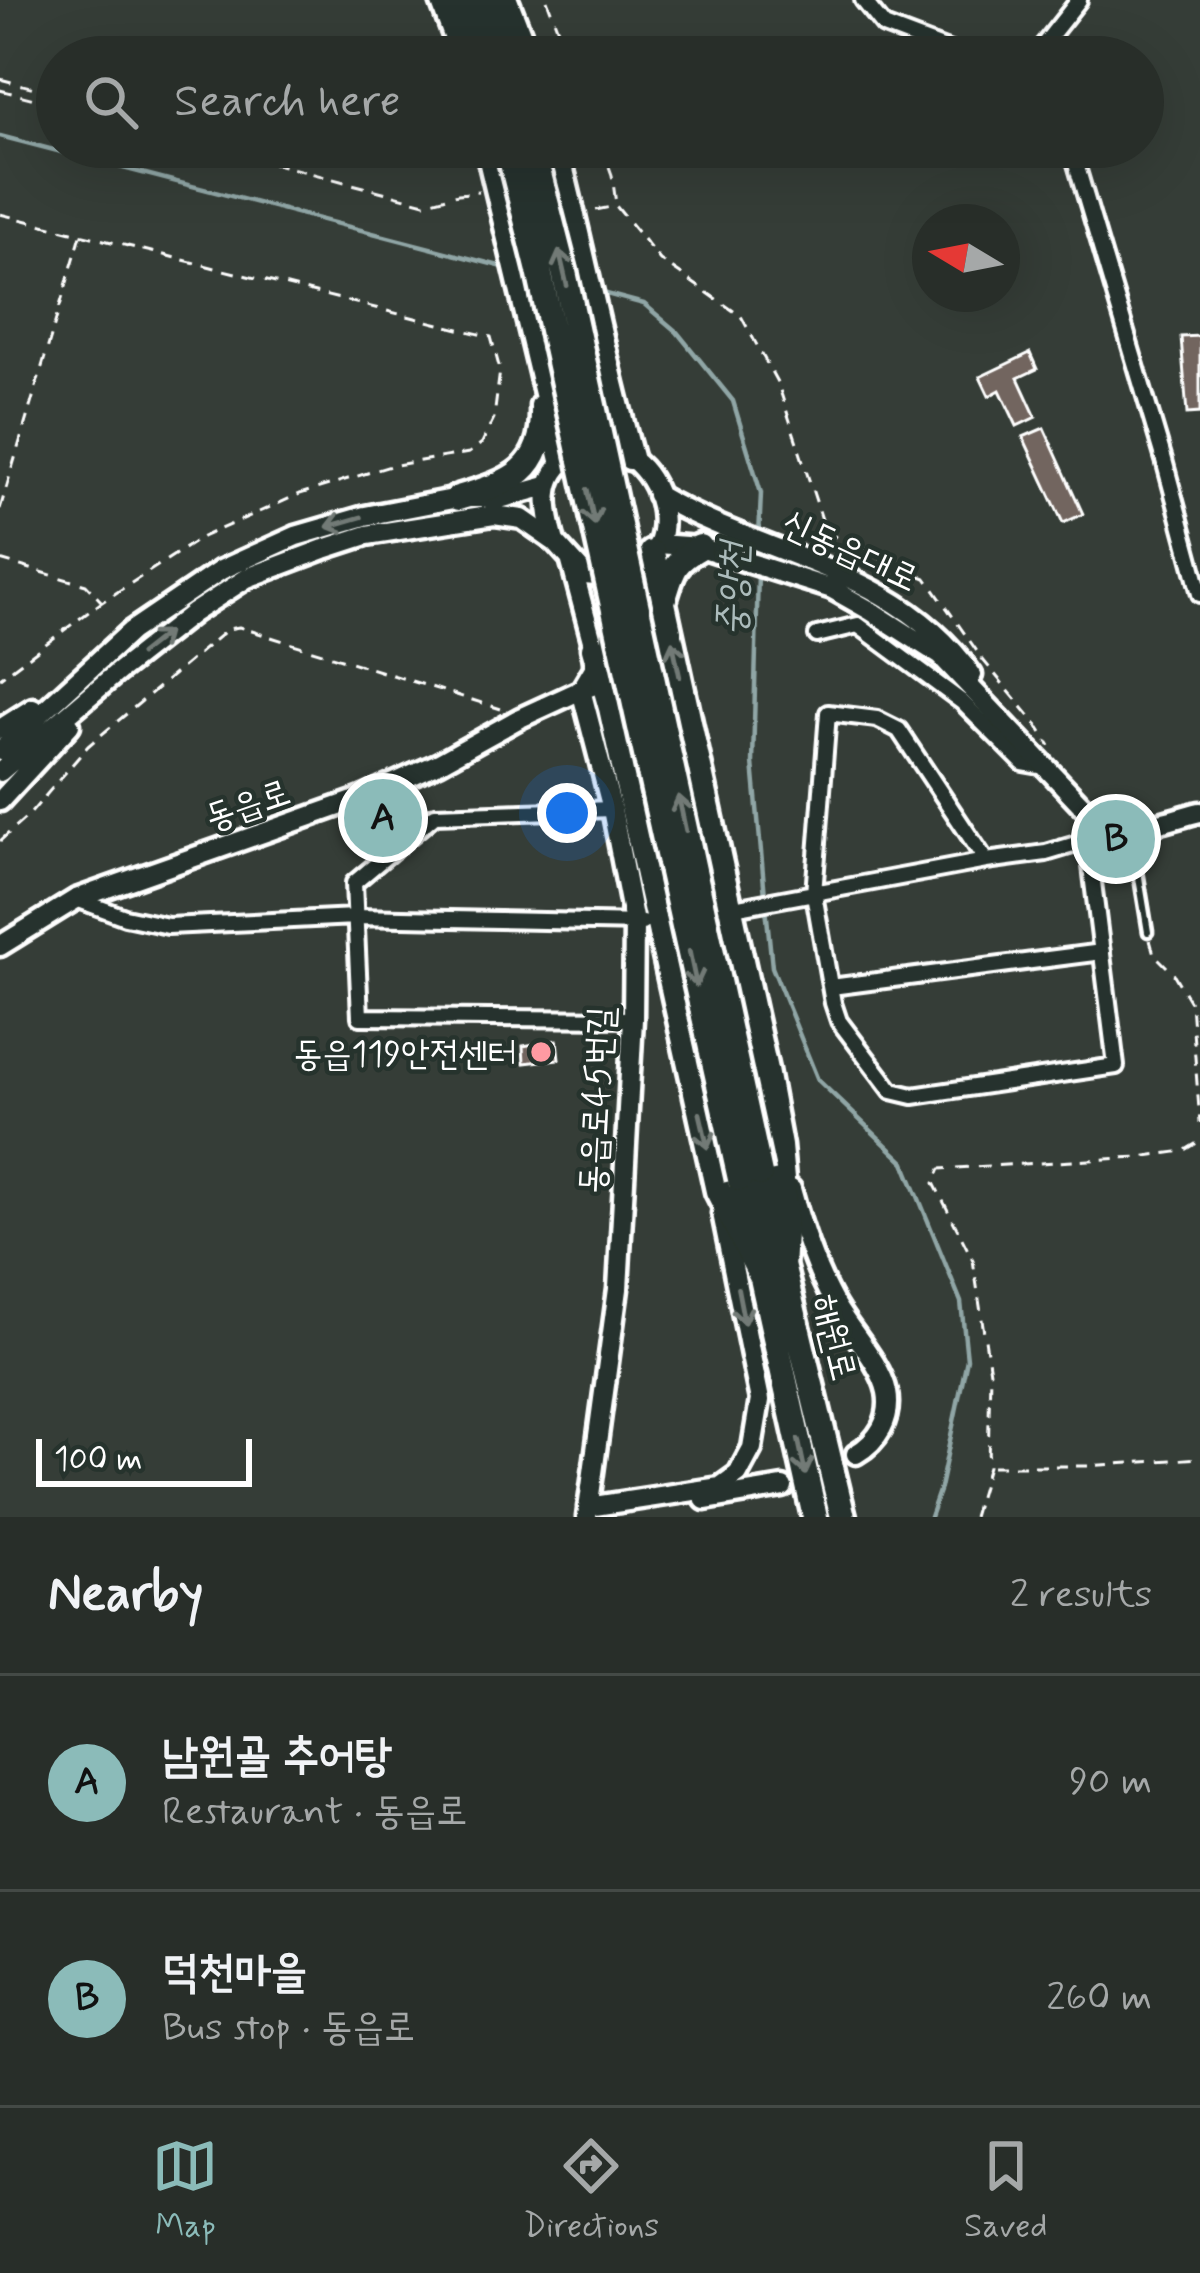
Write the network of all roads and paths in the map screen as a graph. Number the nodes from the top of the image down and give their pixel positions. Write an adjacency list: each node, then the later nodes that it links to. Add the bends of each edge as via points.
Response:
1 (443, 0): 8 (highway)
2 (464, 0): 9 (highway)
3 (485, 0): 10 (highway)
4 (505, 0): 11 (highway)
5 (548, 0): 12 (path)
6 (863, 0): 13 (street, via 884,26)
7 (1079, 0): 14 (street)
8 (456, 36)
9 (476, 36)
10 (498, 36)
11 (519, 36)
12 (561, 36)
13 (910, 36)
14 (1050, 36)
15 (0, 79): 16 (path)
16 (36, 88)
17 (0, 90): 18 (path)
18 (36, 99)
19 (292, 168): 26 (path, via 425,203)
20 (494, 168): 31 (highway)
21 (513, 168): 81 (highway, one-way to 81, bridge)
22 (537, 168): 81 (highway, one-way to 22, bridge)
23 (560, 168): 32 (highway)
24 (610, 168): 27 (path)
25 (1077, 168): 46 (street)
26 (481, 192)
27 (616, 206): 28 (path); 38 (path, via 660,260 741,316 778,384)
28 (596, 210)
29 (0, 214): 30 (path)
30 (81, 235): 37 (path); 48 (path, via 491,338 500,370 494,418 469,453 299,494 202,537)
31 (542, 368): 33 (highway); 36 (highway, via 544,418 522,473)
32 (630, 457): 33 (main road, via 588,447); 35 (main road)
33 (563, 460): 34 (main road)
34 (548, 486): 36 (main road); 39 (main road)
35 (658, 495): 41 (main road); 45 (main road, 신동읍대로)
36 (458, 498): 54 (main road, one-way to 54, via 296,536 220,570)
37 (0, 509)
38 (825, 530)
39 (555, 542): 43 (main road); 51 (main road, one-way to 39, via 248,578 367,535 494,515 522,519)
40 (700, 547): 41 (main road, 신동읍대로); 45 (main road, 신동읍대로); 47 (highway, via 673,568)
41 (655, 549): 44 (main road, via 642,568); 47 (highway)
42 (0, 560): 48 (path, via 86,585)
43 (571, 562): 44 (main road, via 585,575); 50 (main road)
44 (615, 579): 53 (main road, 동읍로45번길, via 609,673)
45 (835, 580): 58 (main road, 신동읍대로, via 915,615 954,649)
46 (1200, 594)
47 (663, 600): 70 (highway, one-way to 47)
48 (102, 602): 52 (path)
49 (818, 635): 58 (street, via 858,625 962,702 1023,763)
50 (594, 648): 53 (highway)
51 (118, 671): 59 (main road); 60 (main road)
52 (0, 678)
53 (593, 685): 55 (main road, 동읍로); 61 (main road, 동읍로45번길); 72 (highway, via 611,708)
54 (68, 687): 56 (main road); 57 (main road)
55 (520, 718): 65 (path, via 228,629 88,746); 69 (main road, 동읍로, via 359,799)
56 (0, 729)
57 (0, 752)
58 (1046, 767): 63 (main road)
59 (0, 772)
60 (0, 801)
61 (612, 809): 71 (street, via 435,815 354,883); 72 (main road, 동읍로45번길)
62 (1200, 812): 64 (main road)
63 (1103, 823): 64 (main road); 66 (street)
64 (1131, 829): 73 (lane)
65 (0, 841)
66 (1083, 842): 67 (street); 75 (street)
67 (986, 861): 68 (street); 68 (street, via 899,730 828,713)
68 (810, 895): 70 (street); 76 (street)
69 (76, 899): 71 (street, via 168,926); 74 (main road, 동읍로)
70 (736, 908): 72 (street); 80 (highway)
71 (356, 917): 72 (street); 77 (street, via 360,1017)
72 (646, 923): 77 (main road, 동읍로45번길); 81 (highway, one-way to 81)
73 (1148, 932): 78 (path, via 1154,954 1191,1004)
74 (0, 946)
75 (1102, 952): 76 (street); 76 (street, via 1116,1066 913,1096 892,1091 878,1074 839,1022)
76 (830, 987)
77 (633, 1019): 87 (main road, 동읍로45번길, via 618,1289)
78 (1200, 1123)
79 (1200, 1142): 85 (path, via 1138,1157 940,1169 934,1183 973,1260 982,1300)
80 (779, 1146): 82 (highway, via 785,1214); 83 (main road, via 806,1246 887,1391 887,1416 874,1443)
81 (739, 1181): 82 (highway, 해원로); 82 (highway); 87 (main road, one-way to 87, via 760,1400 752,1448 738,1474 720,1486)
82 (772, 1274): 88 (highway, 해원로, one-way to 88); 89 (highway, 해원로)
83 (856, 1454)
84 (1200, 1458): 85 (path)
85 (988, 1466): 90 (path)
86 (783, 1487): 87 (main road)
87 (592, 1514)
88 (815, 1517)
89 (843, 1517)
90 (973, 1517)

